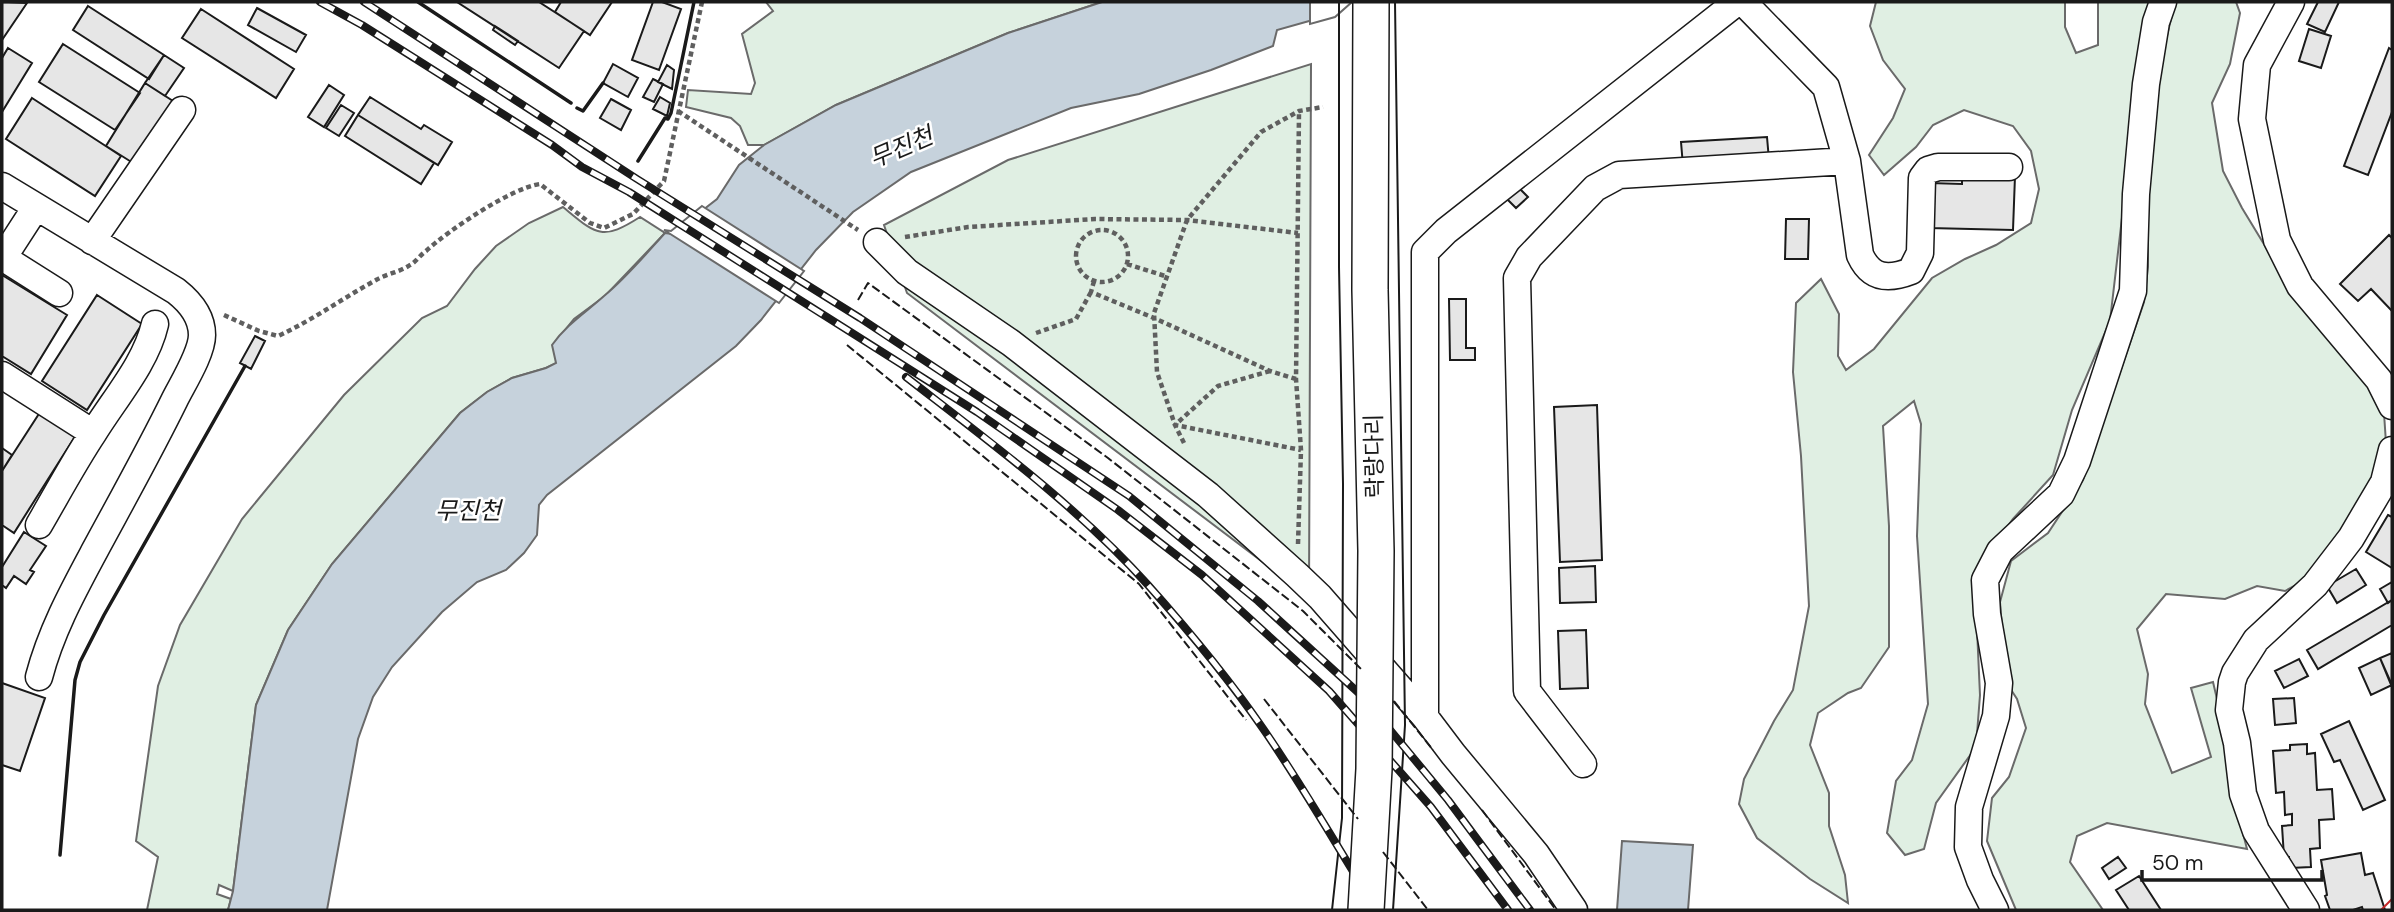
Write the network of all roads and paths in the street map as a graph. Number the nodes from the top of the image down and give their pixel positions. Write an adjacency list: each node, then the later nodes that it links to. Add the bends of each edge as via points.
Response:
1 (702, 2): 10 (path)
2 (1371, 2): 43 (main road, 락랑다리, bridge, via 1370,290 1376,565 1374,769)
3 (1737, 2): 41 (street, via 1425,252)
4 (1743, 2): 11 (street, via 1826,88)
5 (2163, 2): 45 (street, via 2146,84 2133,290 2117,343 2077,461 2061,494 2000,551 1985,580 1999,683 1996,716 1969,807 1968,847)
6 (2291, 2): 32 (street, via 2257,65 2252,119 2277,240 2300,286 2379,380)
7 (1322, 107): 9 (path)
8 (182, 110): 17 (street)
9 (1299, 111): 15 (path, via 1261,132); 16 (path)
10 (680, 112): 18 (path); 26 (path, via 664,181 621,221 604,228 590,223 540,184 530,185 482,211 411,265 379,278 278,336 222,315)
11 (1847, 161): 12 (street, via 1860,255 1867,270 1894,278 1911,271 1920,253 1923,178 1928,170); 42 (street, via 1619,175 1595,188 1529,257 1517,278 1527,691)
12 (2009, 167)
13 (2, 186): 14 (street)
14 (36, 207): 17 (street); 19 (street)
15 (1187, 220): 16 (path); 18 (path, via 1095,219 968,227); 21 (path)
16 (1298, 233): 31 (path)
17 (92, 241): 26 (street, via 176,291 190,302)
18 (879, 244): 28 (street, via 907,272)
19 (2, 258): 24 (street)
20 (1127, 264): 21 (path); 22 (path, via 1112,280); 22 (path, via 1128,250 1118,235 1092,231 1078,244 1076,262)
21 (1166, 276): 25 (path)
22 (1094, 281): 23 (path)
23 (1091, 292): 25 (path); 28 (path, via 1076,319)
24 (59, 293)
25 (1154, 318): 29 (path); 33 (path, via 1157,372)
26 (199, 319): 40 (street, via 202,337 196,357 75,587 48,643)
27 (155, 324): 34 (street, via 134,370)
28 (1011, 343): 39 (street, via 1208,495)
29 (1270, 371): 31 (path); 33 (path, via 1219,386)
30 (2, 375): 34 (street)
31 (1296, 379): 36 (path)
32 (2392, 406)
33 (1175, 425): 35 (path); 36 (path)
34 (93, 433): 38 (street)
35 (1186, 448)
36 (1301, 450): 39 (path)
37 (2392, 450): 46 (street, via 2384,482 2351,538 2315,585 2256,640 2232,682 2230,710 2243,794 2256,831)
38 (39, 525)
39 (1297, 575): 41 (street)
40 (39, 677)
41 (1425, 717): 44 (street)
42 (1583, 764)
43 (1366, 910)
44 (1574, 910)
45 (1995, 910)
46 (2306, 910)

